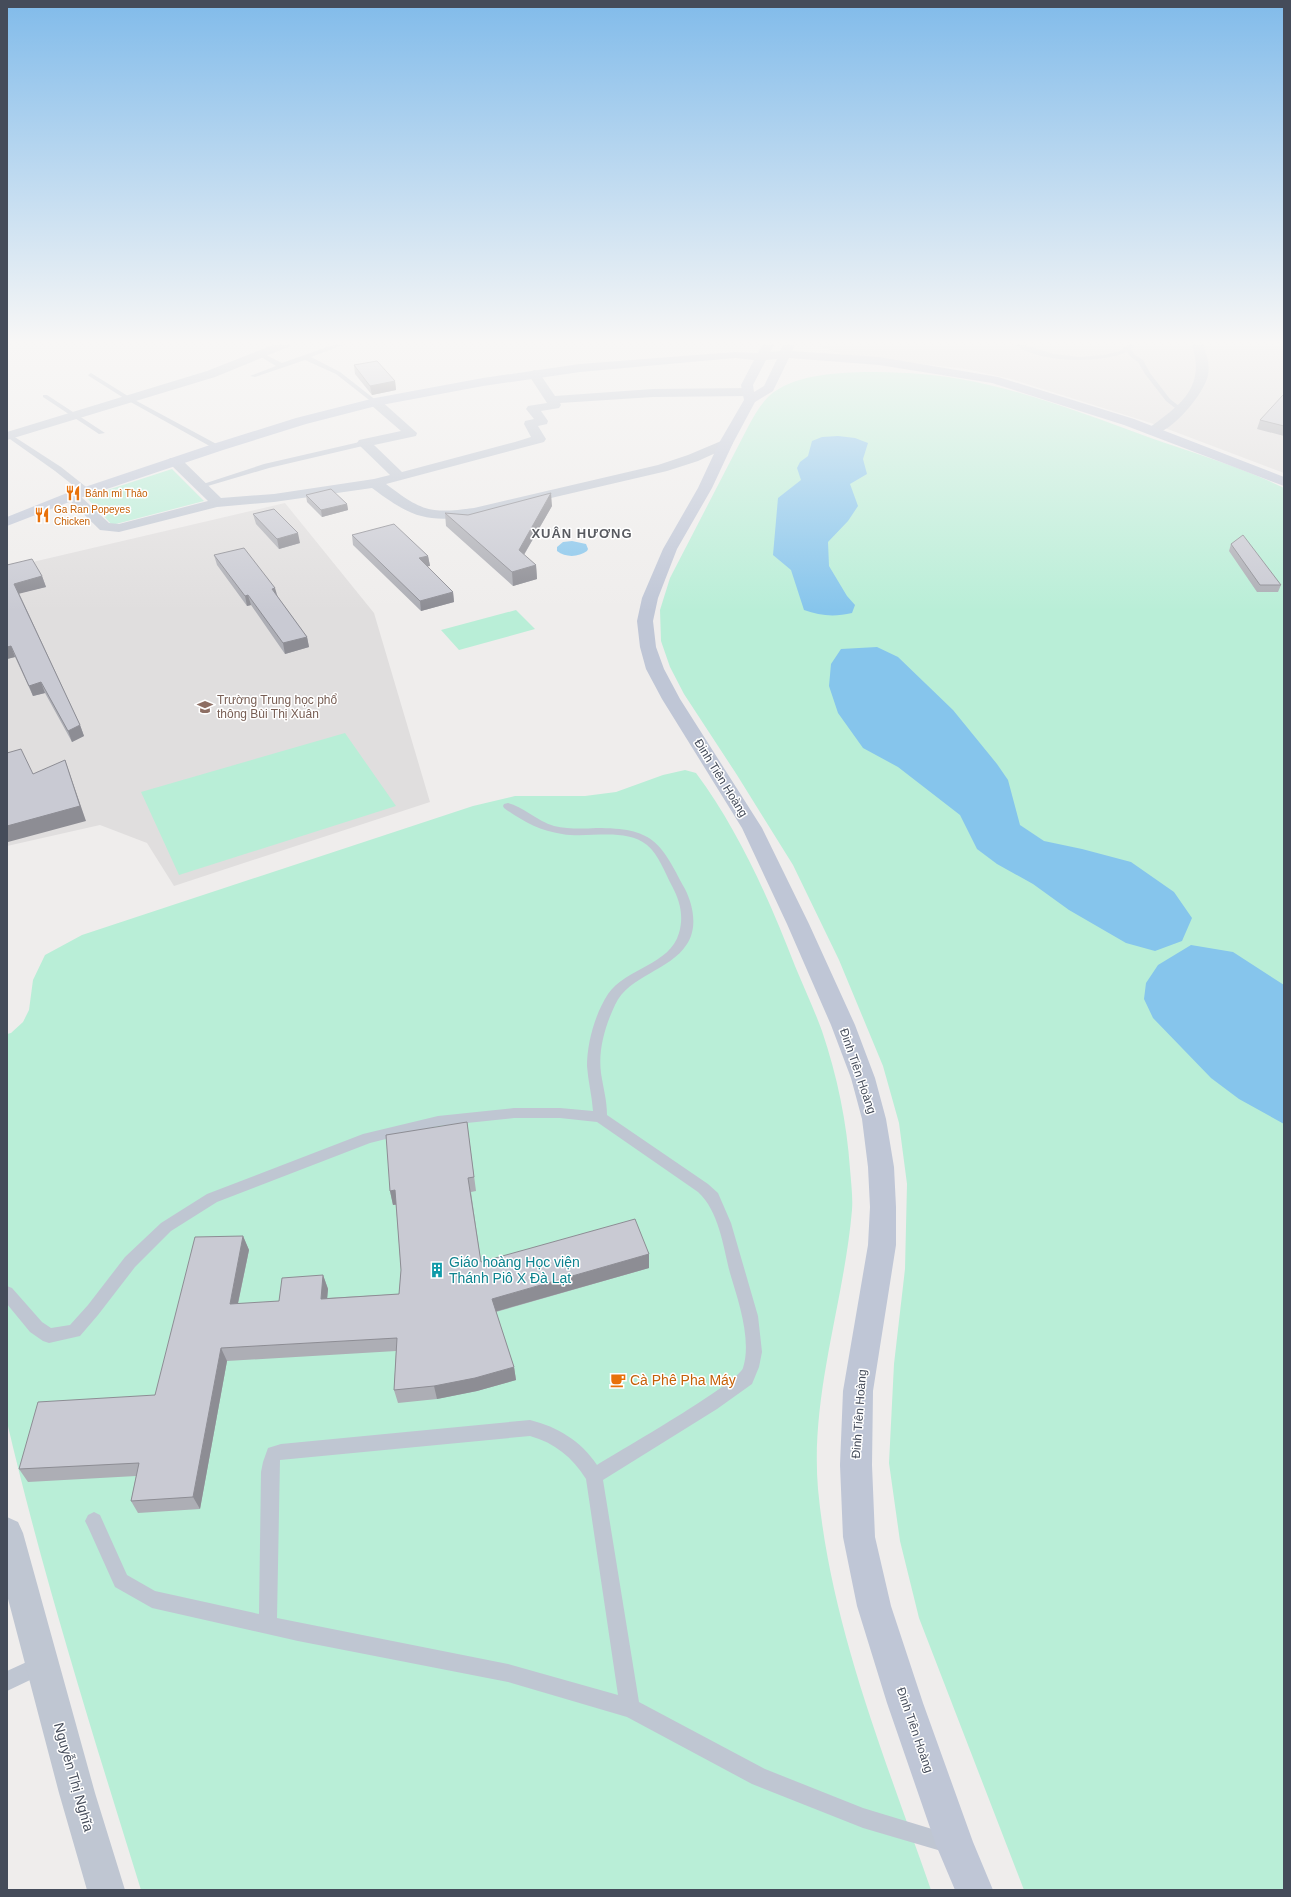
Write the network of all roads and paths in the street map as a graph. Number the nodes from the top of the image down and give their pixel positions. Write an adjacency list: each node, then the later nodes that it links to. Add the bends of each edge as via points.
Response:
1 (193, 434): 10 (lane)
2 (260, 434): 10 (main road)
3 (409, 434): 9 (street)
4 (536, 434): 12 (street, via 539,438 520,445)
5 (730, 434): 8 (main road, Đinh Tiên Hoàng)
6 (1160, 434): 13 (main road)
7 (8, 435): 16 (lane)
8 (726, 442): 14 (street, via 693,458 662,468 447,516 418,513); 30 (main road, Đinh Tiên Hoàng, via 705,488 670,549 650,598 645,621 648,647 655,669 671,699 752,828 798,924 843,1025 863,1078 874,1119 881,1167 882,1238 858,1391 858,1537 874,1606)
9 (364, 443): 12 (street); 15 (lane, via 267,466)
10 (218, 447): 11 (main road)
11 (175, 461): 15 (street); 16 (main road)
12 (399, 476): 14 (street)
13 (1284, 482)
14 (375, 483): 18 (street, via 301,495)
15 (202, 486): 18 (street)
16 (87, 492): 17 (main road)
17 (72, 496): 18 (street, via 105,528 119,528); 19 (main road)
18 (217, 503)
19 (7, 522)
20 (508, 806): 21 (lane, via 529,821 562,831 631,834 651,843 684,898 688,918 682,946 663,962 623,985 605,1015 596,1045 594,1066 601,1104)
21 (600, 1117): 22 (lane, via 560,1113 514,1113 438,1121 368,1138 212,1198 166,1227 130,1262 74,1331 49,1336 36,1327); 23 (lane, via 712,1197 724,1223 750,1316 754,1352 746,1379 712,1404)
22 (7, 1293)
23 (594, 1476): 26 (lane, via 583,1458 565,1444 552,1435 530,1428 274,1454 270,1472); 29 (lane)
24 (94, 1521): 26 (lane, via 121,1581 152,1599)
25 (7, 1533): 27 (street, Nguyễn Thị Nghĩa)
26 (268, 1625): 29 (lane, via 508,1672)
27 (42, 1664): 28 (lane); 31 (street, Nguyễn Thị Nghĩa)
28 (7, 1681)
29 (630, 1708): 30 (lane, via 759,1777 863,1818)
30 (955, 1845): 32 (main road, Đinh Tiên Hoàng)
31 (106, 1890)
32 (974, 1890)

